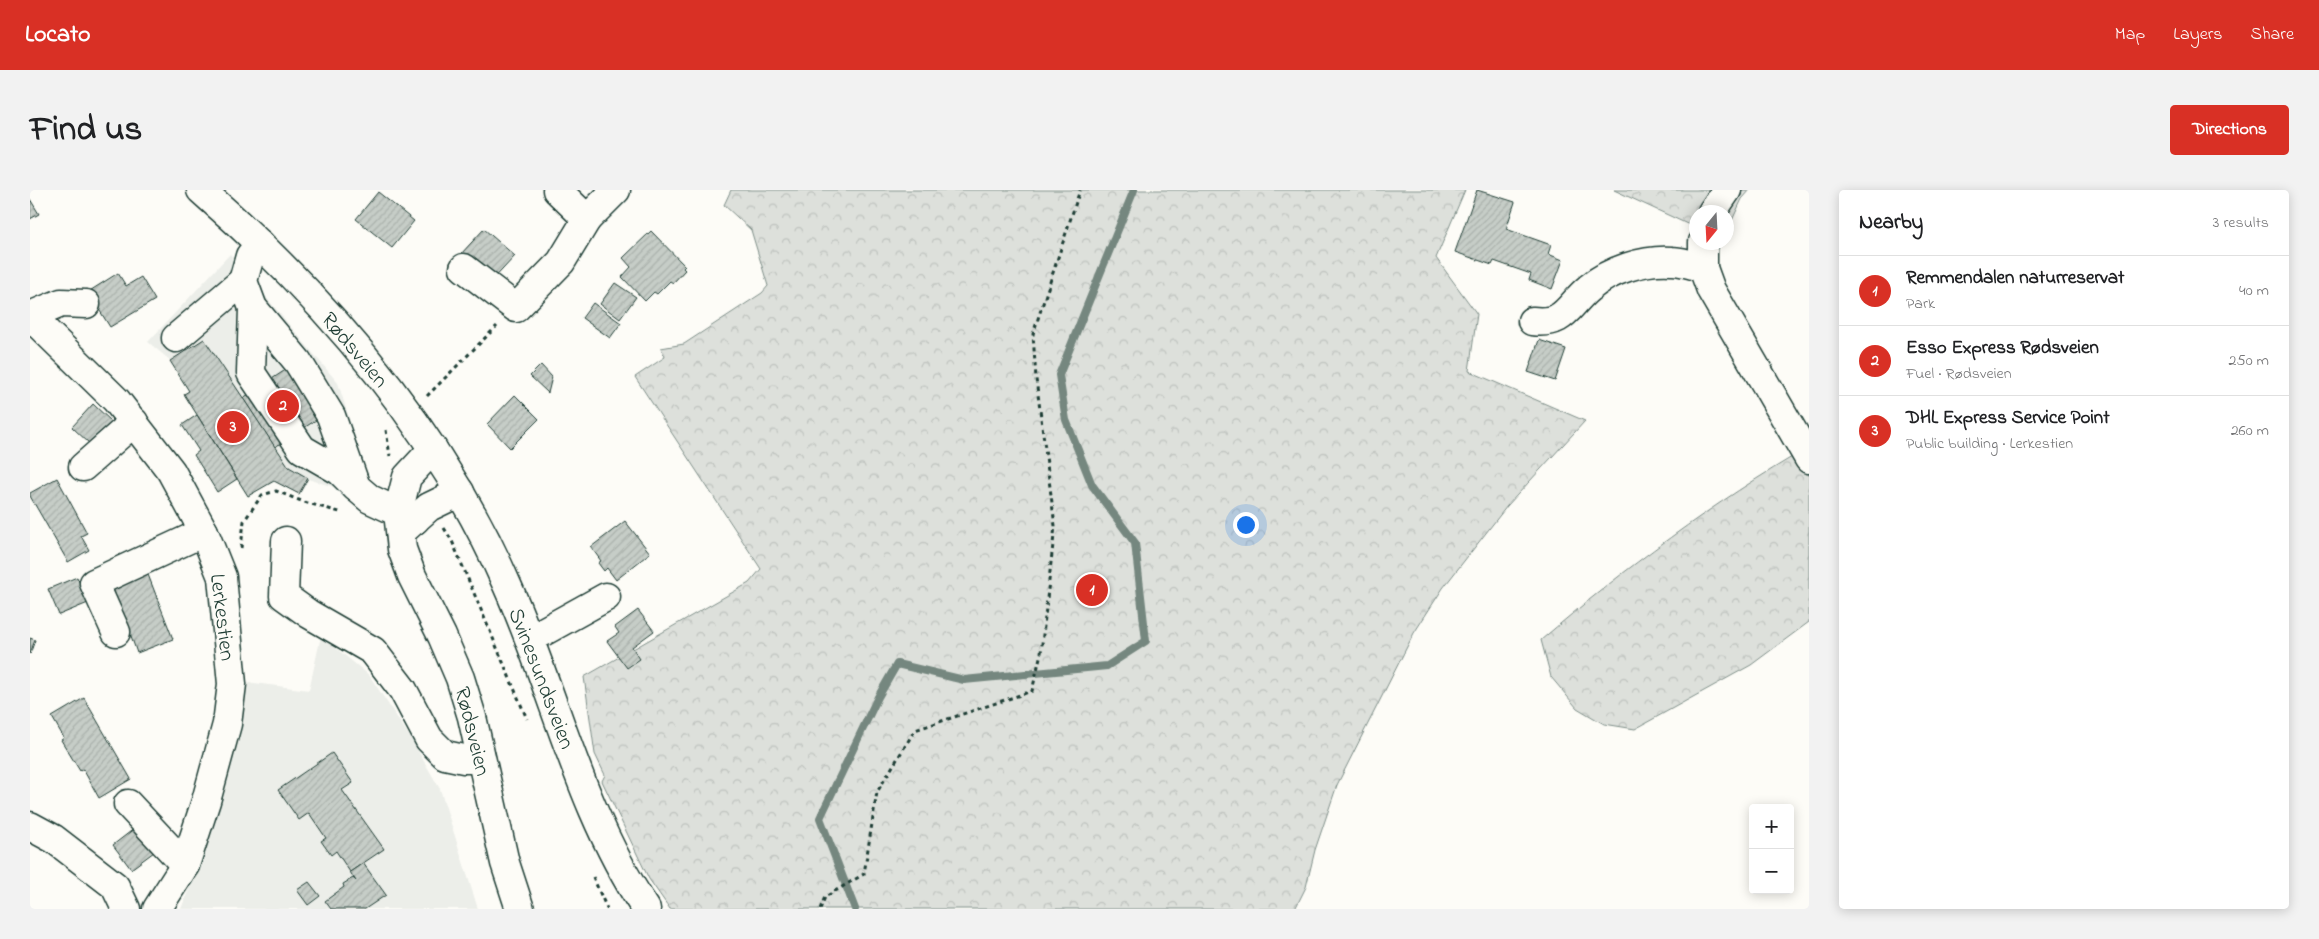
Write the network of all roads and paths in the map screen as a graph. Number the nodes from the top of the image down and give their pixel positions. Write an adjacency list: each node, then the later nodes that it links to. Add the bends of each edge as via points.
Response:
1 (201, 190): 8 (main road, Rødsveien)
2 (557, 190): 7 (main road)
3 (616, 190): 7 (main road)
4 (1080, 190): 39 (path, via 1033,334 1055,526 1041,653 1032,691 915,730 877,792 864,874 824,897)
5 (1727, 190): 6 (main road)
6 (1717, 205)
7 (587, 219): 14 (main road, via 561,262)
8 (260, 244): 11 (main road, via 250,256); 18 (main road, Rødsveien, via 347,334)
9 (1703, 255): 15 (main road, via 1643,263 1618,270 1589,288 1564,316 1546,322); 21 (main road, via 1710,290)
10 (464, 268): 14 (main road)
11 (243, 281): 13 (main road); 17 (main road)
12 (86, 304): 16 (main road, via 62,303)
13 (253, 308): 23 (main road, via 298,362 330,416); 23 (main road, via 250,373 302,449 340,471)
14 (516, 308): 18 (path)
15 (1532, 321)
16 (35, 328): 19 (main road, Lerkestien, via 116,400)
17 (176, 338)
18 (407, 413): 20 (main road, Rødsveien)
19 (134, 422): 22 (main road); 26 (main road, Lerkestien, via 171,471)
20 (433, 449): 24 (main road, Svinesundsveien); 25 (main road, Rødsveien, via 407,477)
21 (1809, 459)
22 (83, 467)
23 (356, 487): 25 (main road)
24 (460, 492): 25 (main road); 30 (main road, Svinesundsveien, via 507,583)
25 (405, 521): 31 (main road, Rødsveien, via 402,549 460,678)
26 (204, 532): 29 (main road, via 94,583); 34 (main road, Lerkestien, via 222,577 232,684 228,724)
27 (286, 542): 31 (main road, via 284,596 373,651 403,690 429,739 444,755)
28 (606, 597): 30 (main road)
29 (116, 632)
30 (530, 639): 38 (main road, Svinesundsveien, via 585,792 618,861)
31 (481, 759): 37 (main road, Rødsveien, via 505,863)
32 (128, 804): 34 (main road)
33 (30, 826): 35 (main road, via 54,838 115,886)
34 (185, 865): 36 (main road, Lerkestien)
35 (126, 909)
36 (157, 909)
37 (520, 909)
38 (646, 909)
39 (820, 909)

